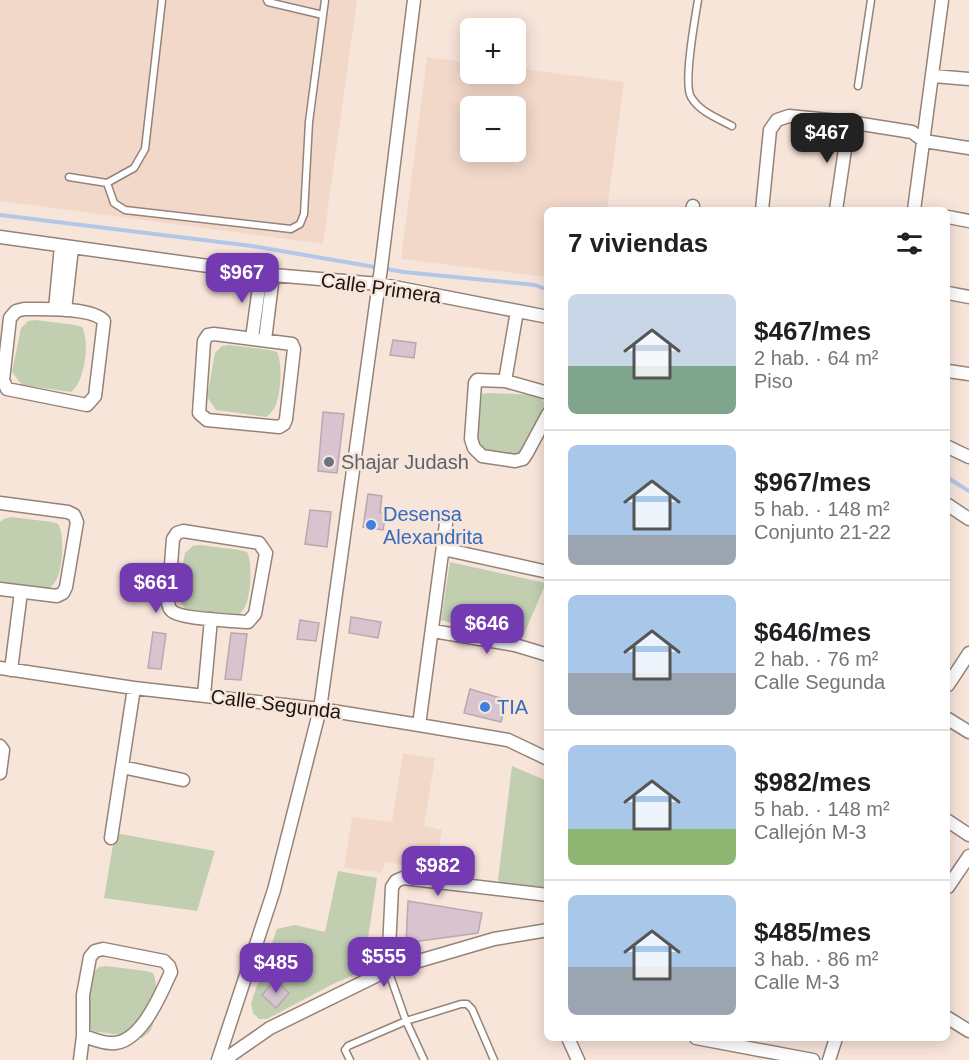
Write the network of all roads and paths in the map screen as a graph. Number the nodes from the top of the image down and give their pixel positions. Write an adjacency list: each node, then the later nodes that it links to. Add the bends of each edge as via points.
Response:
1 (162, 0): 17 (lane, via 145,149 134,168)
2 (267, 0): 8 (lane)
3 (325, 0): 8 (lane)
4 (414, 0): 26 (street)
5 (698, 0): 13 (lane, via 688,77 690,96 706,113)
6 (871, 0): 11 (lane)
7 (942, 0): 9 (street)
8 (323, 15): 17 (lane, via 300,224 291,229 125,210 114,203)
9 (933, 76): 10 (street); 14 (street)
10 (969, 79)
11 (858, 86)
12 (849, 122): 14 (street, via 912,132); 18 (street, via 789,116 777,120 770,130); 19 (street)
13 (732, 126)
14 (924, 141): 15 (street); 20 (street)
15 (969, 148)
16 (69, 177): 17 (lane)
17 (107, 183)
18 (762, 207)
19 (836, 207)
20 (914, 207)
21 (950, 217): 22 (street)
22 (969, 220)
23 (0, 237): 24 (street, Calle Primera)
24 (66, 247): 25 (street, Calle Primera); 29 (street)
25 (267, 274): 26 (street, Calle Primera); 32 (street)
26 (379, 284): 30 (street, Calle Primera); 56 (street)
27 (950, 293): 28 (street)
28 (969, 297)
29 (60, 310): 29 (street, via 97,315 104,321 95,396 87,405 12,391 3,380 10,318 24,309)
30 (517, 311): 31 (street, Calle Primera); 35 (street)
31 (544, 316)
32 (258, 339): 32 (street, via 286,343 294,349 284,424 279,427 207,420 199,413 204,341 214,334)
33 (950, 371): 34 (street)
34 (969, 374)
35 (505, 381): 36 (street); 37 (street, via 484,379 475,383 471,440 474,448 482,456 523,459)
36 (544, 392)
37 (544, 422)
38 (950, 448): 39 (street)
39 (969, 457)
40 (0, 503): 47 (street, via 68,512 77,522 63,593 57,596)
41 (950, 506): 43 (street)
42 (447, 516): 44 (street)
43 (969, 519)
44 (443, 549): 45 (street); 49 (street)
45 (544, 571)
46 (0, 589): 47 (street)
47 (21, 592): 52 (street)
48 (211, 619): 48 (street, via 253,619 266,553 259,543 177,533 173,539 170,610); 55 (street)
49 (433, 631): 51 (street); 58 (street)
50 (969, 653): 53 (street)
51 (544, 654)
52 (6, 669): 54 (street, Calle Segunda)
53 (950, 682)
54 (134, 688): 55 (street, Calle Segunda); 62 (street)
55 (204, 695): 56 (street, Calle Segunda)
56 (320, 710): 58 (street, Calle Segunda); 81 (street, via 274,890)
57 (950, 720): 59 (street)
58 (420, 725): 61 (street, Calle Segunda, via 508,740)
59 (969, 732)
60 (0, 746): 63 (street)
61 (544, 757)
62 (122, 767): 64 (street); 67 (street)
63 (0, 773)
64 (183, 780)
65 (950, 822): 66 (street)
66 (969, 835)
67 (111, 838)
68 (969, 856): 69 (street)
69 (950, 884)
70 (544, 895): 72 (street, via 403,878 396,881 392,887)
71 (544, 931): 72 (street, via 494,939)
72 (388, 970): 74 (lane); 82 (street, via 270,1028)
73 (950, 1019): 75 (street)
74 (406, 1021): 83 (lane, via 348,1046 345,1050); 84 (lane); 85 (lane, via 467,1004)
75 (969, 1031)
76 (83, 1036): 76 (street, via 83,995 90,957 95,951 103,949 169,966 171,972 156,1005 126,1039 112,1044); 80 (street)
77 (569, 1041): 86 (street)
78 (712, 1041): 87 (street)
79 (836, 1041): 88 (street)
80 (80, 1060)
81 (218, 1060)
82 (224, 1060)
83 (350, 1060)
84 (424, 1060)
85 (494, 1060)
86 (578, 1060)
87 (813, 1060)
88 (829, 1060)

